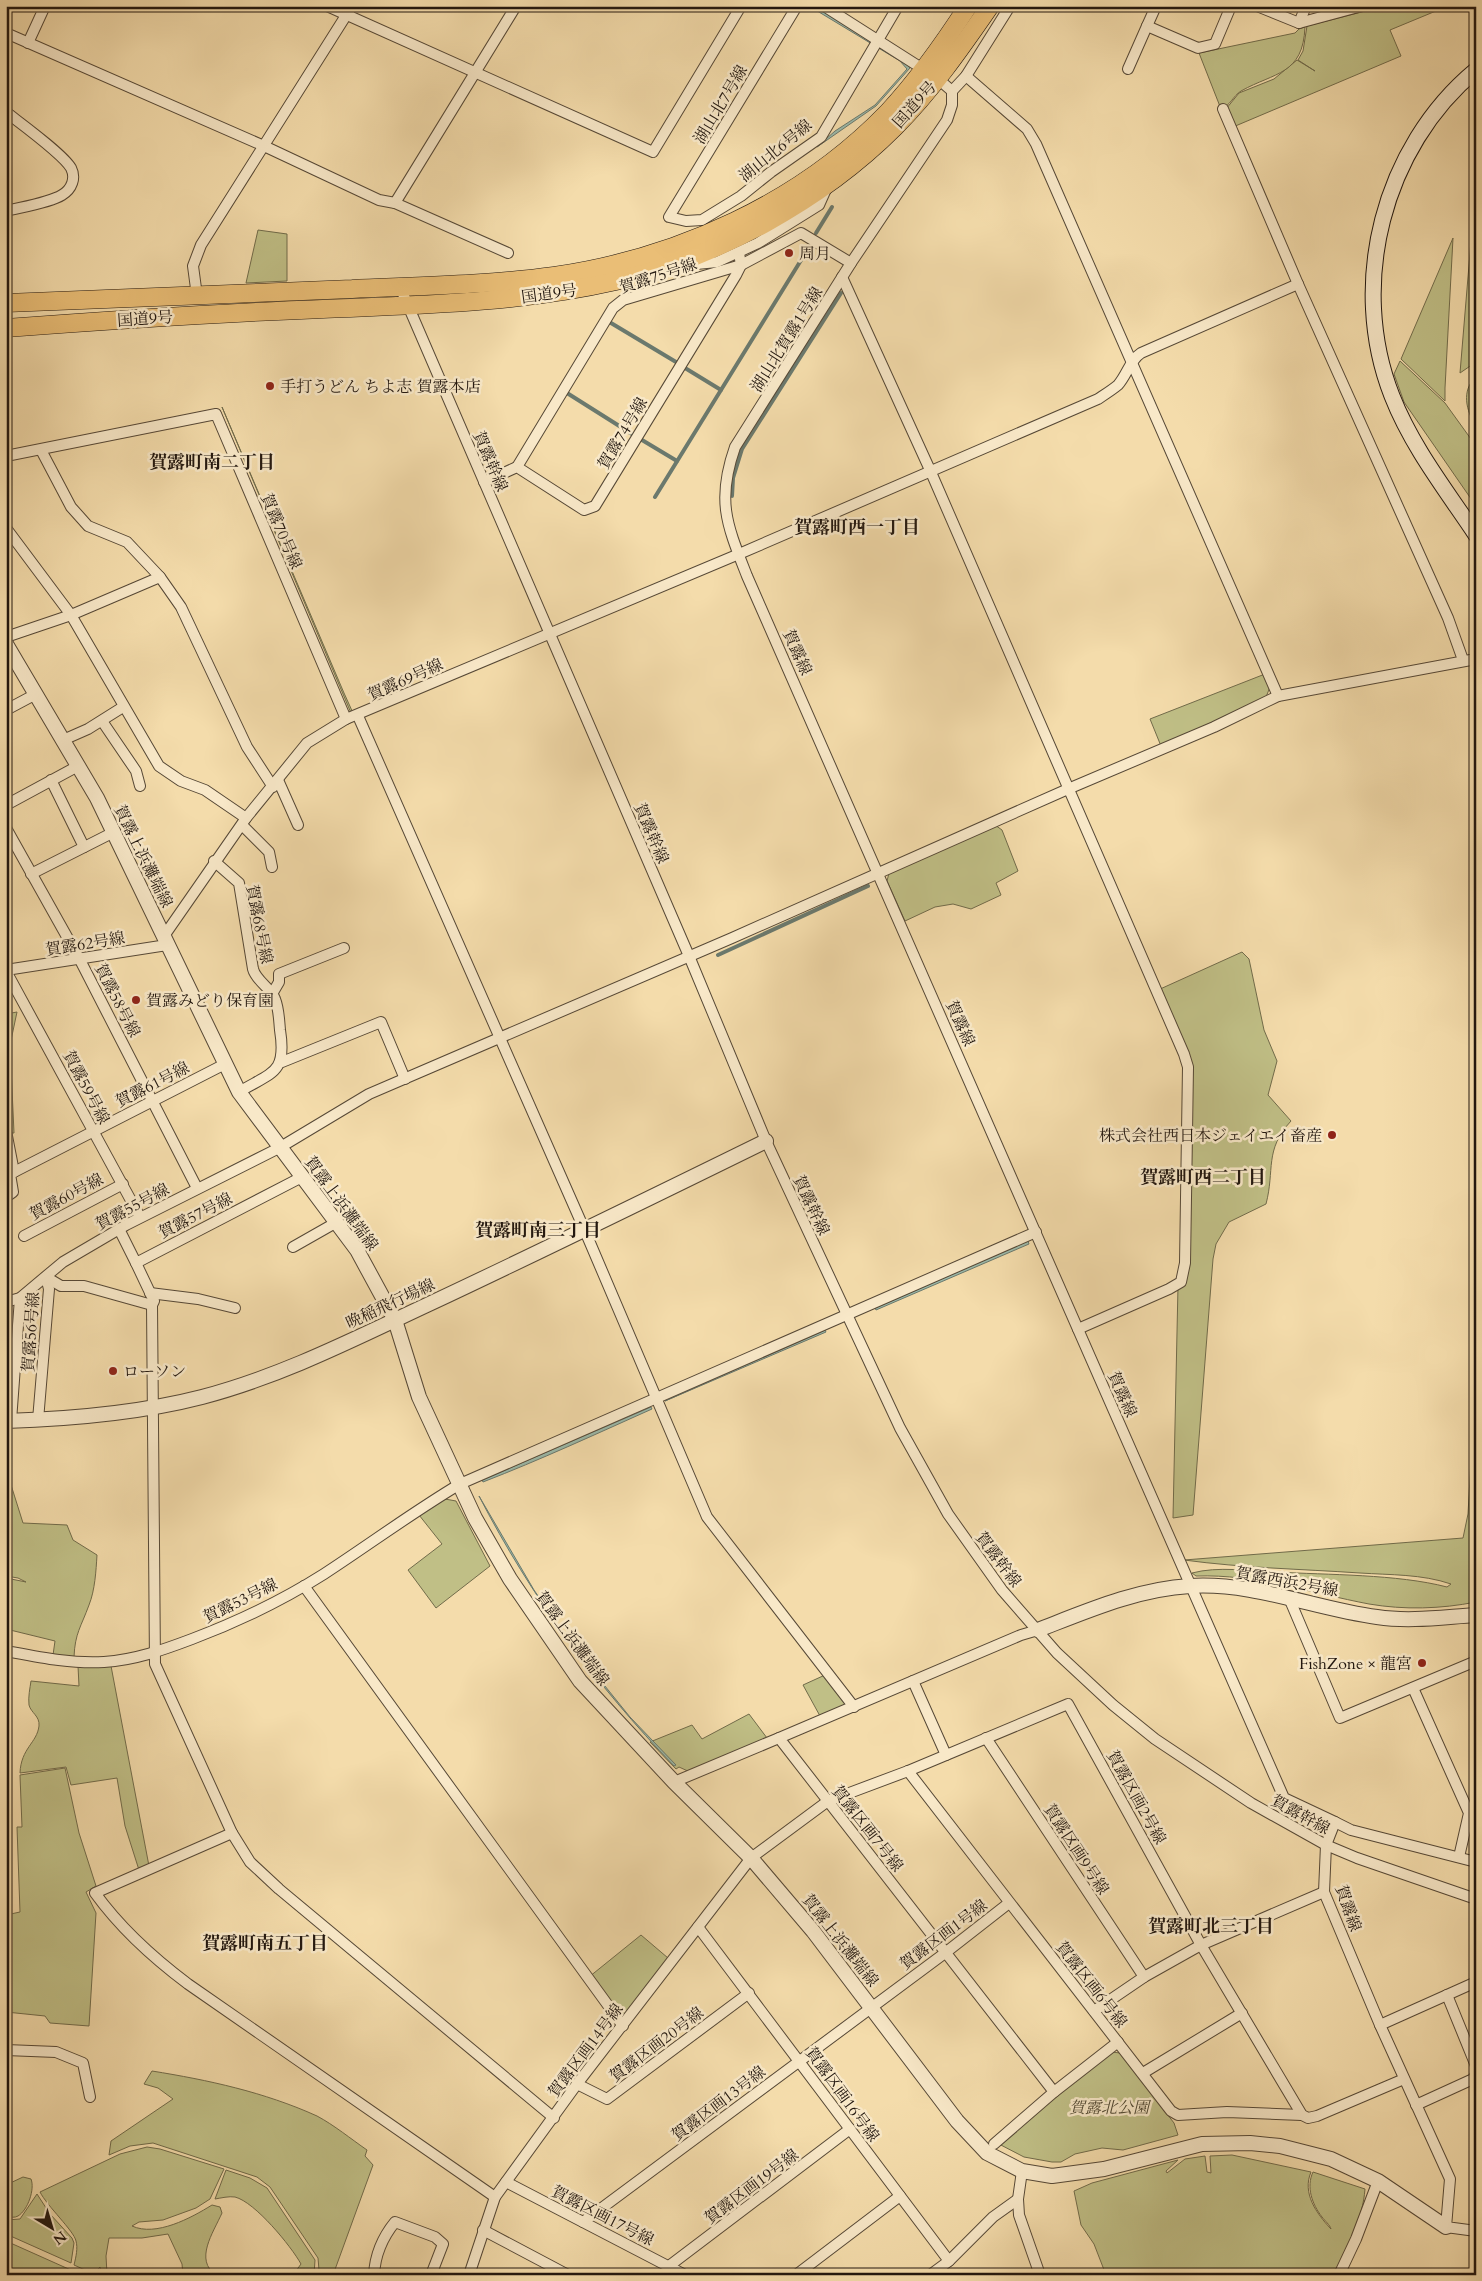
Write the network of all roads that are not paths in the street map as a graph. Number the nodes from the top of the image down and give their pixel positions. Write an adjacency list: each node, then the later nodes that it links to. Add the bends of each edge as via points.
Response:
1 (45, 6): 21 (street)
2 (327, 6): 16 (street)
3 (516, 6): 24 (street)
4 (741, 6): 24 (street, via 653,152)
5 (797, 6): 34 (street, 湖山北7号線)
6 (824, 6): 20 (street)
7 (898, 6): 20 (street, 湖山北6号線)
8 (968, 6): 25 (highway, 国道9号)
9 (990, 6): 25 (highway, 国道9号)
10 (1010, 6): 26 (street)
11 (1156, 6): 18 (street)
12 (1231, 6): 18 (street, via 1215,44 1198,48)
13 (1257, 6): 17 (street)
14 (1306, 6): 17 (street)
15 (1362, 6): 17 (street)
16 (349, 11): 24 (street); 30 (street)
17 (1299, 23)
18 (1147, 26): 22 (street)
19 (6, 33): 21 (street)
20 (878, 39): 25 (street); 34 (street, 湖山北6号線, via 820,137 741,196 702,220)
21 (28, 43): 30 (street)
22 (1128, 69)
23 (1476, 70): 56 (main road, via 1452,91 1431,117 1400,169 1386,206 1372,285 1378,345 1395,402 1414,441)
24 (475, 72): 32 (street)
25 (931, 74): 27 (street); 31 (highway, 国道9号, via 884,138); 44 (highway, 国道9号, via 826,165 765,205 708,234 636,259 570,273 521,280)
26 (966, 76): 27 (street); 49 (street, via 1027,129 1036,144)
27 (952, 91): 39 (street, 湖山北賀露1号線, via 947,120)
28 (1223, 109): 43 (street)
29 (6, 112): 33 (street, via 64,160 72,170 73,178 62,195)
30 (264, 146): 32 (street, via 378,200); 45 (street, via 196,254 193,266)
31 (829, 182): 35 (street, via 819,205); 40 (highway, 国道9号, via 757,227)
32 (396, 203): 37 (street)
33 (6, 211)
34 (669, 217)
35 (782, 229): 36 (street); 38 (street)
36 (786, 241): 39 (street, 賀露75号線, via 801,233); 41 (street, 賀露75号線)
37 (508, 253)
38 (739, 253): 40 (street, via 717,262); 41 (street)
39 (851, 263): 42 (street, 湖山北賀露1号線)
40 (670, 265): 47 (highway, 国道9号, via 617,281 562,291)
41 (741, 265): 52 (street, 賀露75号線, via 623,300 613,308); 52 (street, 賀露74号線, via 595,506 584,510)
42 (842, 278): 53 (street); 57 (street, 湖山北賀露1号線, via 735,447 727,469 724,493 726,514)
43 (1298, 284): 49 (street, 賀露69号線, via 1142,353 1134,358); 64 (street, via 1448,618)
44 (400, 287): 45 (highway, 国道9号); 47 (street, 賀露幹線)
45 (197, 296): 46 (highway, 国道9号)
46 (6, 303)
47 (408, 306): 48 (highway, 国道9号, via 142,317); 54 (street, 賀露幹線)
48 (6, 328)
49 (1132, 366): 53 (street, 賀露69号線, via 1118,385 1098,399); 66 (street)
50 (42, 450): 51 (street, 賀露70号線); 58 (street, via 71,507 88,526 127,542); 70 (street, 賀露70号線, via 216,414)
51 (6, 456)
52 (517, 467): 54 (street)
53 (930, 470): 57 (street, 賀露69号線); 77 (street)
54 (484, 482): 60 (street, 賀露幹線)
55 (6, 528): 59 (street)
56 (1476, 535)
57 (739, 554): 60 (street, 賀露69号線); 86 (street, 賀露線)
58 (160, 577): 59 (street); 75 (street, via 181,607 247,747)
59 (71, 616): 61 (street); 67 (street)
60 (550, 634): 69 (street, 賀露69号線); 90 (street, 賀露幹線)
61 (6, 638)
62 (6, 644): 65 (street, 賀露上浜灘端線)
63 (1476, 659): 64 (street, 賀露55号線)
64 (1462, 660): 66 (street, 賀露55号線)
65 (36, 694): 68 (street); 72 (street, 賀露上浜灘端線)
66 (1278, 696): 77 (street, 賀露55号線)
67 (123, 707): 71 (street); 79 (street, via 159,766 181,781 206,790)
68 (6, 710)
69 (358, 716): 70 (street, 賀露69号線); 94 (street)
70 (346, 719): 75 (street, 賀露69号線, via 307,743)
71 (102, 721): 72 (street); 76 (street, via 136,771)
72 (63, 740): 73 (street, 賀露上浜灘端線)
73 (78, 766): 74 (street); 82 (street, 賀露上浜灘端線)
74 (51, 780): 78 (street); 83 (street)
75 (275, 784): 79 (street, 賀露69号線); 80 (street)
76 (140, 786)
77 (1068, 789): 86 (street, 賀露55号線); 125 (street, via 1188,1067 1185,1262 1181,1282)
78 (6, 805)
79 (244, 822): 84 (street, 賀露69号線); 85 (street, via 269,852)
80 (298, 825)
81 (6, 828): 87 (street, 賀露58号線)
82 (114, 832): 83 (street); 88 (street, 賀露上浜灘端線)
83 (84, 847): 87 (street)
84 (214, 861): 88 (street, 賀露69号線); 93 (street, 賀露68号線, via 239,883 255,975)
85 (272, 867)
86 (878, 872): 90 (street, 賀露55号線); 113 (street, 賀露線)
87 (31, 874): 91 (street, 賀露58号線)
88 (165, 940): 91 (street, 賀露62号線); 96 (street, 賀露上浜灘端線)
89 (344, 948): 93 (street, via 279,974 279,982)
90 (689, 956): 94 (street, 賀露55号線); 102 (street, 賀露幹線)
91 (80, 960): 92 (street, 賀露62号線); 99 (street, 賀露58号線)
92 (6, 970): 101 (street, 賀露59号線)
93 (272, 994): 95 (street, 賀露68号線, via 283,1047)
94 (499, 1039): 97 (street, 賀露55号線); 112 (street)
95 (282, 1062): 97 (street, via 381,1022); 98 (street)
96 (225, 1064): 98 (street, 賀露上浜灘端線); 99 (street, 賀露61号線)
97 (405, 1079): 103 (street, 賀露55号線, via 352,1103)
98 (239, 1092): 103 (street, 賀露上浜灘端線)
99 (152, 1100): 101 (street, 賀露61号線); 107 (street, 賀露58号線)
100 (6, 1131): 104 (street)
101 (94, 1131): 104 (street, 賀露61号線); 106 (street, 賀露59号線)
102 (766, 1141): 112 (street, 晩稲飛行場線); 123 (street, 賀露幹線)
103 (279, 1148): 105 (street, 賀露上浜灘端線); 107 (street, 賀露55号線)
104 (14, 1172): 108 (street, via 10,1174 13,1192)
105 (302, 1176): 110 (street, 賀露上浜灘端線); 116 (street, 賀露57号線)
106 (123, 1184): 109 (street, 賀露59号線); 114 (street, 賀露60号線)
107 (197, 1188): 109 (street, 賀露55号線)
108 (6, 1197)
109 (140, 1217): 111 (street, 賀露55号線)
110 (337, 1222): 115 (street); 124 (street, 賀露上浜灘端線, via 357,1250)
111 (119, 1229): 116 (street); 117 (street, 賀露55号線, via 63,1262)
112 (585, 1231): 124 (street, 晩稲飛行場線); 126 (street)
113 (1036, 1232): 123 (street, 賀露53号線); 125 (street, 賀露線)
114 (24, 1236)
115 (292, 1247)
116 (136, 1263): 118 (street)
117 (46, 1277): 119 (street, 賀露55号線); 121 (street, via 61,1286 84,1286); 128 (street, 賀露56号線, via 49,1289)
118 (150, 1294): 121 (street, via 154,1301); 122 (street, via 198,1299)
119 (20, 1298): 120 (street, 賀露55号線); 129 (street)
120 (6, 1302)
121 (152, 1305): 127 (street)
122 (235, 1308)
123 (847, 1316): 126 (street, 賀露53号線); 135 (street, 賀露幹線, via 900,1428 948,1514 1002,1590)
124 (395, 1320): 127 (street, 晩稲飛行場線, via 321,1355 248,1384); 130 (street, 賀露上浜灘端線, via 420,1397)
125 (1078, 1329): 132 (street, 賀露線)
126 (658, 1398): 130 (street, 賀露53号線); 141 (street, via 715,1530)
127 (153, 1407): 128 (street, 晩稲飛行場線); 137 (street)
128 (38, 1420): 129 (street, 晩稲飛行場線)
129 (9, 1421)
130 (460, 1484): 131 (street, 賀露53号線, via 412,1512); 146 (street, 賀露上浜灘端線, via 475,1518 510,1579 580,1682)
131 (304, 1586): 137 (street, 賀露53号線, via 227,1626); 168 (street)
132 (1190, 1586): 133 (street, 賀露西浜2号線, via 1255,1590); 135 (street, 賀露西浜2号線, via 1104,1604); 148 (street, 賀露線, via 1284,1798)
133 (1289, 1598): 134 (street, 賀露西浜2号線, via 1377,1617 1422,1619); 140 (street, via 1340,1718)
134 (1476, 1615)
135 (1038, 1630): 139 (street); 150 (street, 賀露幹線, via 1057,1653 1155,1739 1250,1803)
136 (6, 1651): 137 (street, 賀露53号線, via 53,1660 102,1662)
137 (154, 1653): 149 (street, via 155,1664)
138 (1476, 1661): 140 (street)
139 (913, 1681): 141 (street); 144 (street)
140 (1413, 1688): 151 (street, via 1469,1813)
141 (854, 1707): 142 (street)
142 (779, 1738): 146 (street); 147 (street, 賀露区画7号線)
143 (986, 1738): 144 (street, 賀露区画2号線); 158 (street, 賀露区画2号線, via 1068,1704); 160 (street, 賀露区画9号線)
144 (946, 1755): 145 (street, 賀露区画2号線)
145 (908, 1771): 147 (street, 賀露区画2号線); 156 (street, 賀露区画6号線)
146 (674, 1782): 152 (street, 賀露上浜灘端線)
147 (828, 1801): 152 (street, 賀露区画2号線); 159 (street, 賀露区画7号線)
148 (1334, 1822): 150 (street, 賀露線); 151 (street, via 1351,1830)
149 (232, 1833): 181 (street, via 250,1862 273,1884); 188 (street, via 95,1892 149,1954 188,1984)
150 (1326, 1845): 154 (street, 賀露線); 155 (street, 賀露幹線)
151 (1459, 1857): 153 (street)
152 (751, 1858): 157 (street, 賀露区画14号線); 164 (street, 賀露上浜灘端線, via 813,1931)
153 (1476, 1862)
154 (1324, 1892): 158 (street); 167 (street, 賀露線)
155 (1476, 1898)
156 (1008, 1903): 159 (street, 賀露区画1号線); 165 (street, 賀露区画6号線)
157 (698, 1927): 162 (street, 賀露区画16号線); 168 (street, 賀露区画14号線)
158 (1201, 1945): 160 (street); 166 (street, 賀露区画2号線)
159 (945, 1953): 164 (street, 賀露区画1号線); 177 (street, 賀露区画7号線)
160 (1144, 1977): 165 (street)
161 (1476, 1982): 163 (street)
162 (749, 1993): 171 (street, 賀露区画16号線); 176 (street, 賀露区画20号線, via 607,2099)
163 (1447, 1994): 167 (street); 172 (street)
164 (870, 2006): 171 (street, 賀露区画13号線); 184 (street, 賀露上浜灘端線, via 957,2121 987,2153)
165 (1094, 2011): 169 (street, 賀露区画6号線)
166 (1242, 2014): 173 (street); 180 (street, 賀露区画2号線)
167 (1380, 2025): 175 (street, 賀露線)
168 (623, 2026): 176 (street, 賀露区画14号線)
169 (1118, 2042): 173 (street, 賀露区画6号線); 177 (street)
170 (6, 2050): 178 (street, via 56,2052 83,2063)
171 (800, 2060): 182 (street, 賀露区画16号線); 190 (street, 賀露区画13号線)
172 (1476, 2066)
173 (1143, 2073): 180 (street, 賀露区画6号線, via 1178,2115 1227,2112)
174 (1476, 2074): 179 (street, via 1473,2079)
175 (1404, 2079): 179 (street, 賀露線); 180 (street, via 1317,2116 1308,2118)
176 (578, 2084): 181 (street, 賀露区画14号線)
177 (1054, 2092): 183 (street)
178 (90, 2097)
179 (1416, 2105): 191 (street, 賀露線, via 1450,2180)
180 (1302, 2115)
181 (554, 2118): 186 (street, 賀露区画14号線)
182 (850, 2129): 187 (street, 賀露区画16号線); 195 (street, 賀露区画19号線)
183 (994, 2144)
184 (1022, 2171): 185 (street, 賀露上浜灘端線, via 1052,2176 1104,2169 1184,2147 1250,2143 1280,2146 1331,2159); 189 (street)
185 (1378, 2181): 191 (street, 賀露上浜灘端線); 204 (street)
186 (506, 2182): 188 (street, 賀露区画14号線); 190 (street, 賀露区画17号線)
187 (900, 2196): 194 (street, 賀露区画16号線); 201 (street)
188 (495, 2197): 192 (street, 賀露区画14号線)
189 (1018, 2199): 194 (street, via 993,2217); 203 (street, via 1019,2215)
190 (583, 2222): 195 (street, 賀露区画17号線)
191 (1446, 2227): 193 (street, 賀露上浜灘端線)
192 (483, 2230): 198 (street, 賀露区画14号線); 199 (street)
193 (1476, 2231)
194 (949, 2261): 202 (street)
195 (669, 2266): 200 (street, 賀露区画17号線)
196 (374, 2275): 197 (street, via 375,2255 395,2222 435,2237 443,2244)
197 (431, 2275)
198 (469, 2275)
199 (568, 2275)
200 (686, 2275)
201 (796, 2275)
202 (930, 2275)
203 (1040, 2275)
204 (1339, 2275)

